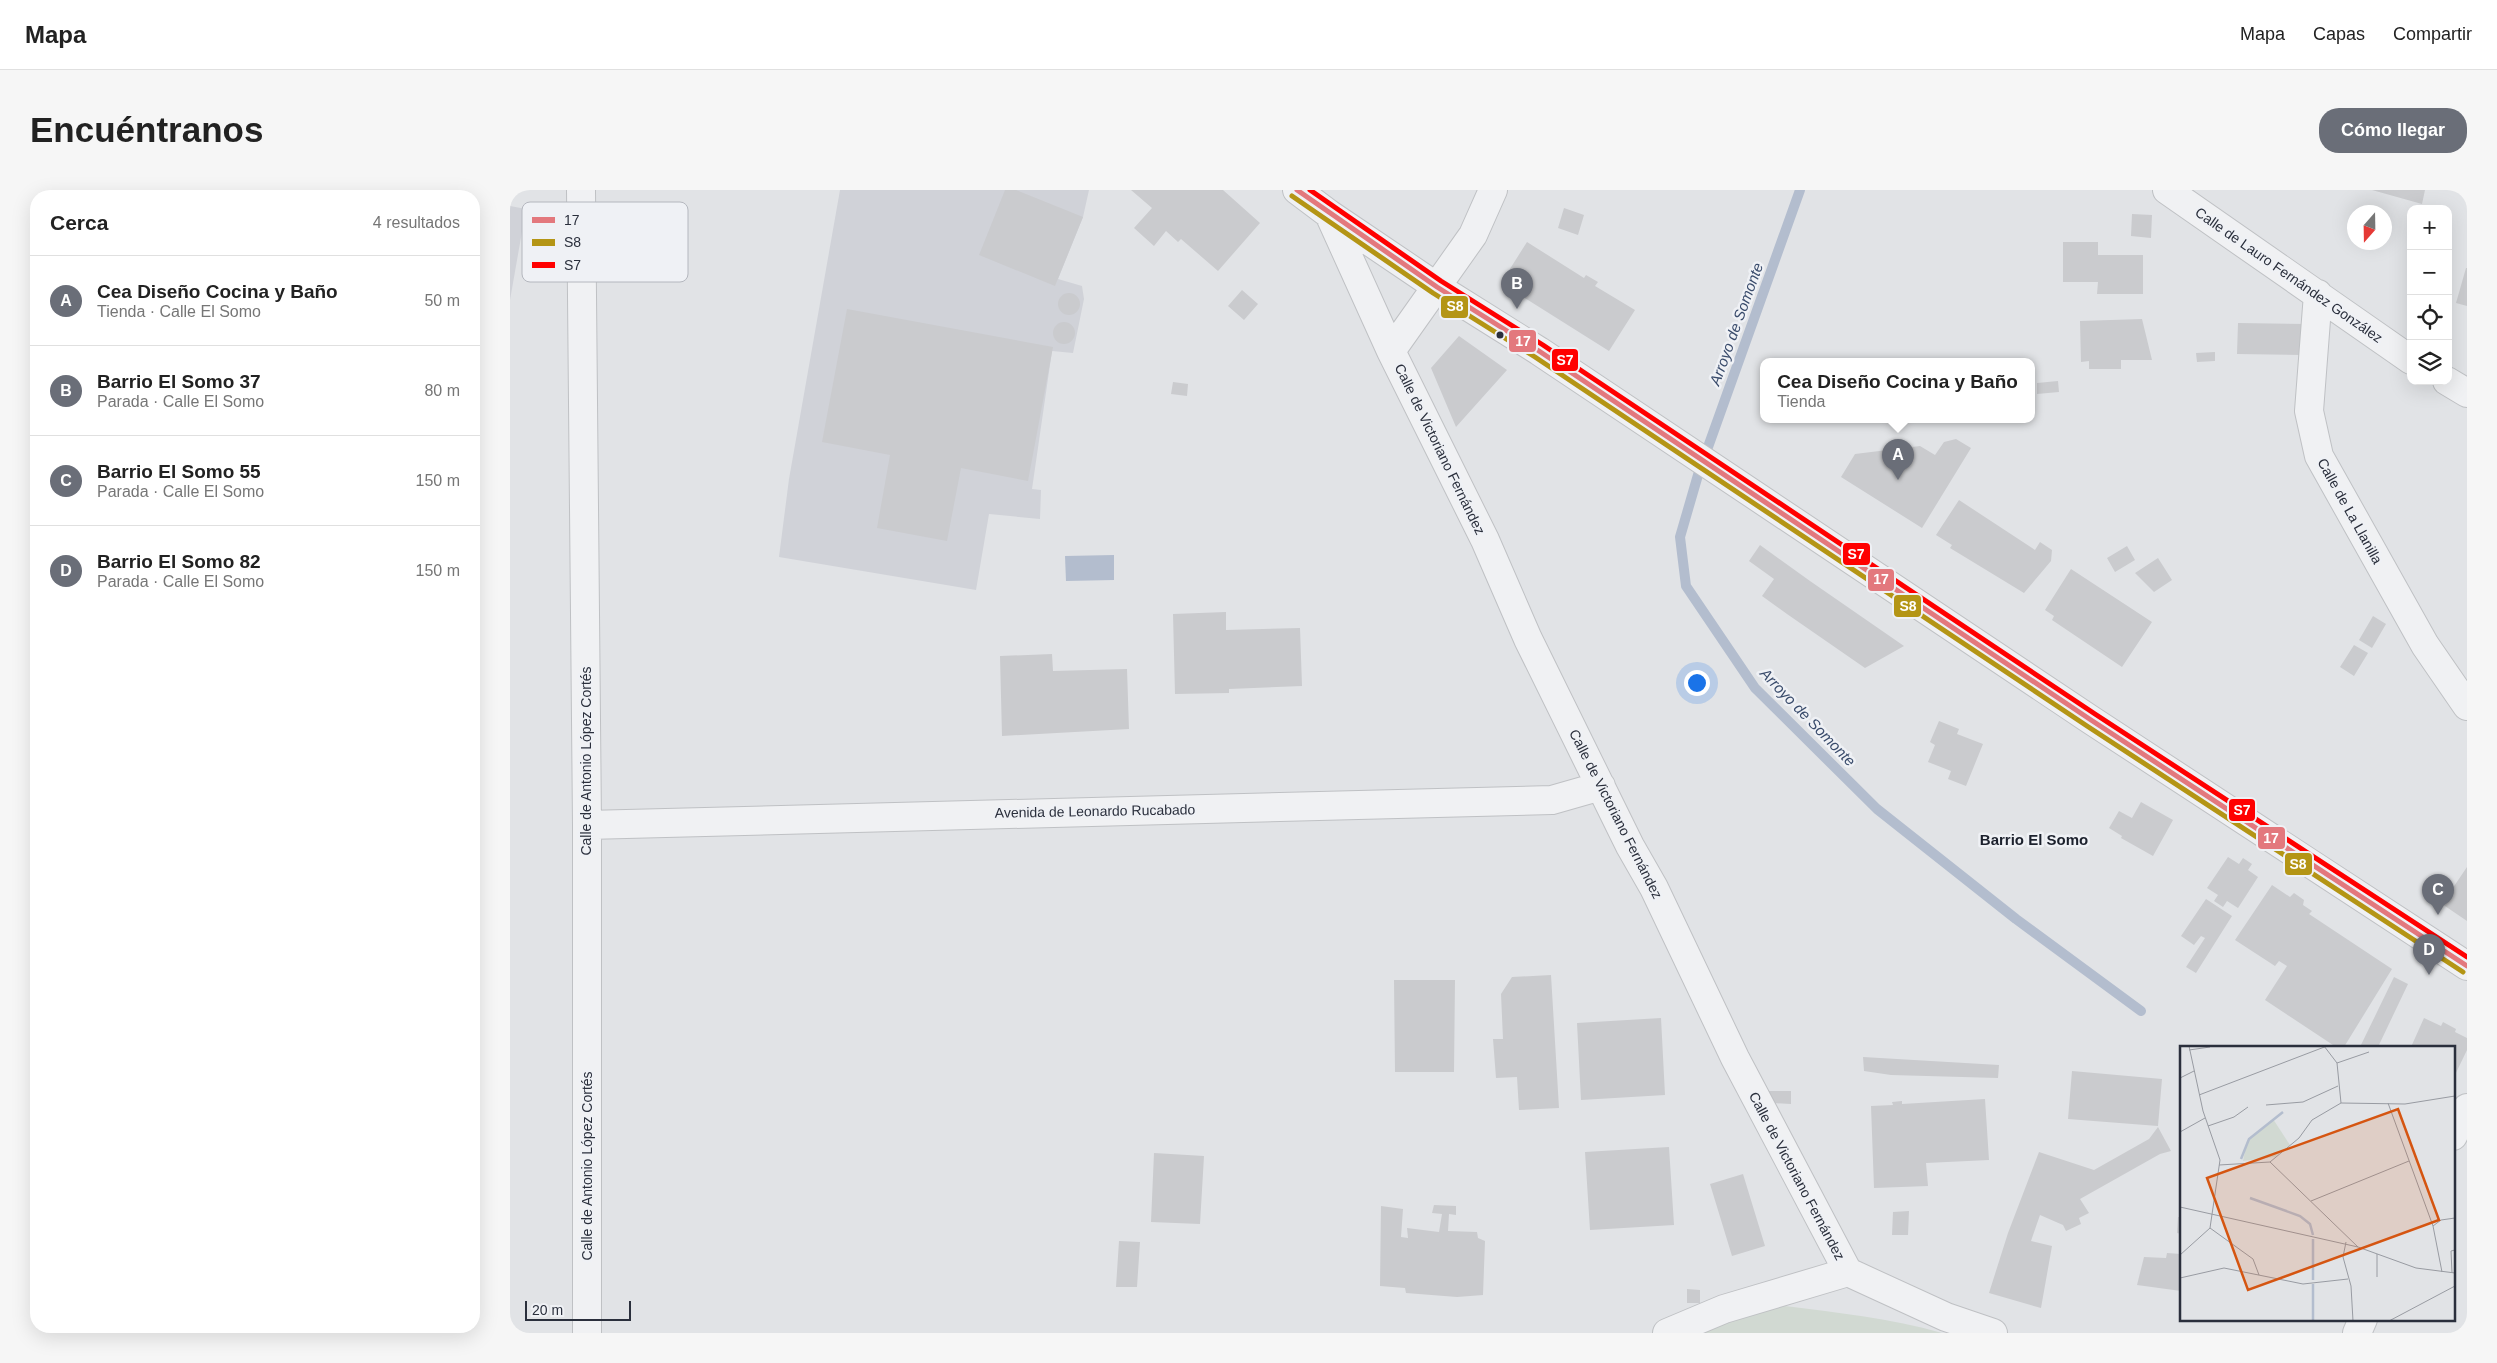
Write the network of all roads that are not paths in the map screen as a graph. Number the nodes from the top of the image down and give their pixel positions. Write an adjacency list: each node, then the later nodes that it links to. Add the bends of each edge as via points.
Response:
1 (1297, 190): 4 (street)
2 (1493, 190): 6 (street, Calle de Victoriano Fernández, via 1473,235)
3 (2167, 190): 7 (street, Calle de Lauro Fernández González)
4 (1329, 214): 6 (street); 8 (street, Calle de Victoriano Fernández)
5 (582, 282): 14 (street, Calle de Antonio López Cortés)
6 (1437, 287): 8 (street, Calle de Victoriano Fernández); 15 (street, via 1539,351 2091,720)
7 (2318, 294): 9 (street, Calle de Lauro Fernández González); 12 (street, Calle de La Llanilla, via 2308,411 2319,456 2425,645)
8 (1391, 351): 13 (street, Calle de Victoriano Fernández)
9 (2407, 357)
10 (2452, 384): 11 (street)
11 (2467, 393)
12 (2467, 706)
13 (1601, 786): 14 (street, Avenida de Leonardo Rucabado, via 1552,800); 18 (street, Calle de Victoriano Fernández, via 1735,1058)
14 (587, 824): 20 (street, Calle de Antonio López Cortés)
15 (2467, 966)
16 (2467, 1108): 17 (street)
17 (2454, 1134)
18 (1848, 1272): 21 (street, Calle de Victoriano Fernández, via 1724,1309); 22 (street, Calle de Victoriano Fernández, via 1946,1317)
19 (2363, 1320): 23 (street)
20 (587, 1333)
21 (1667, 1333)
22 (1993, 1333)
23 (2357, 1333)

